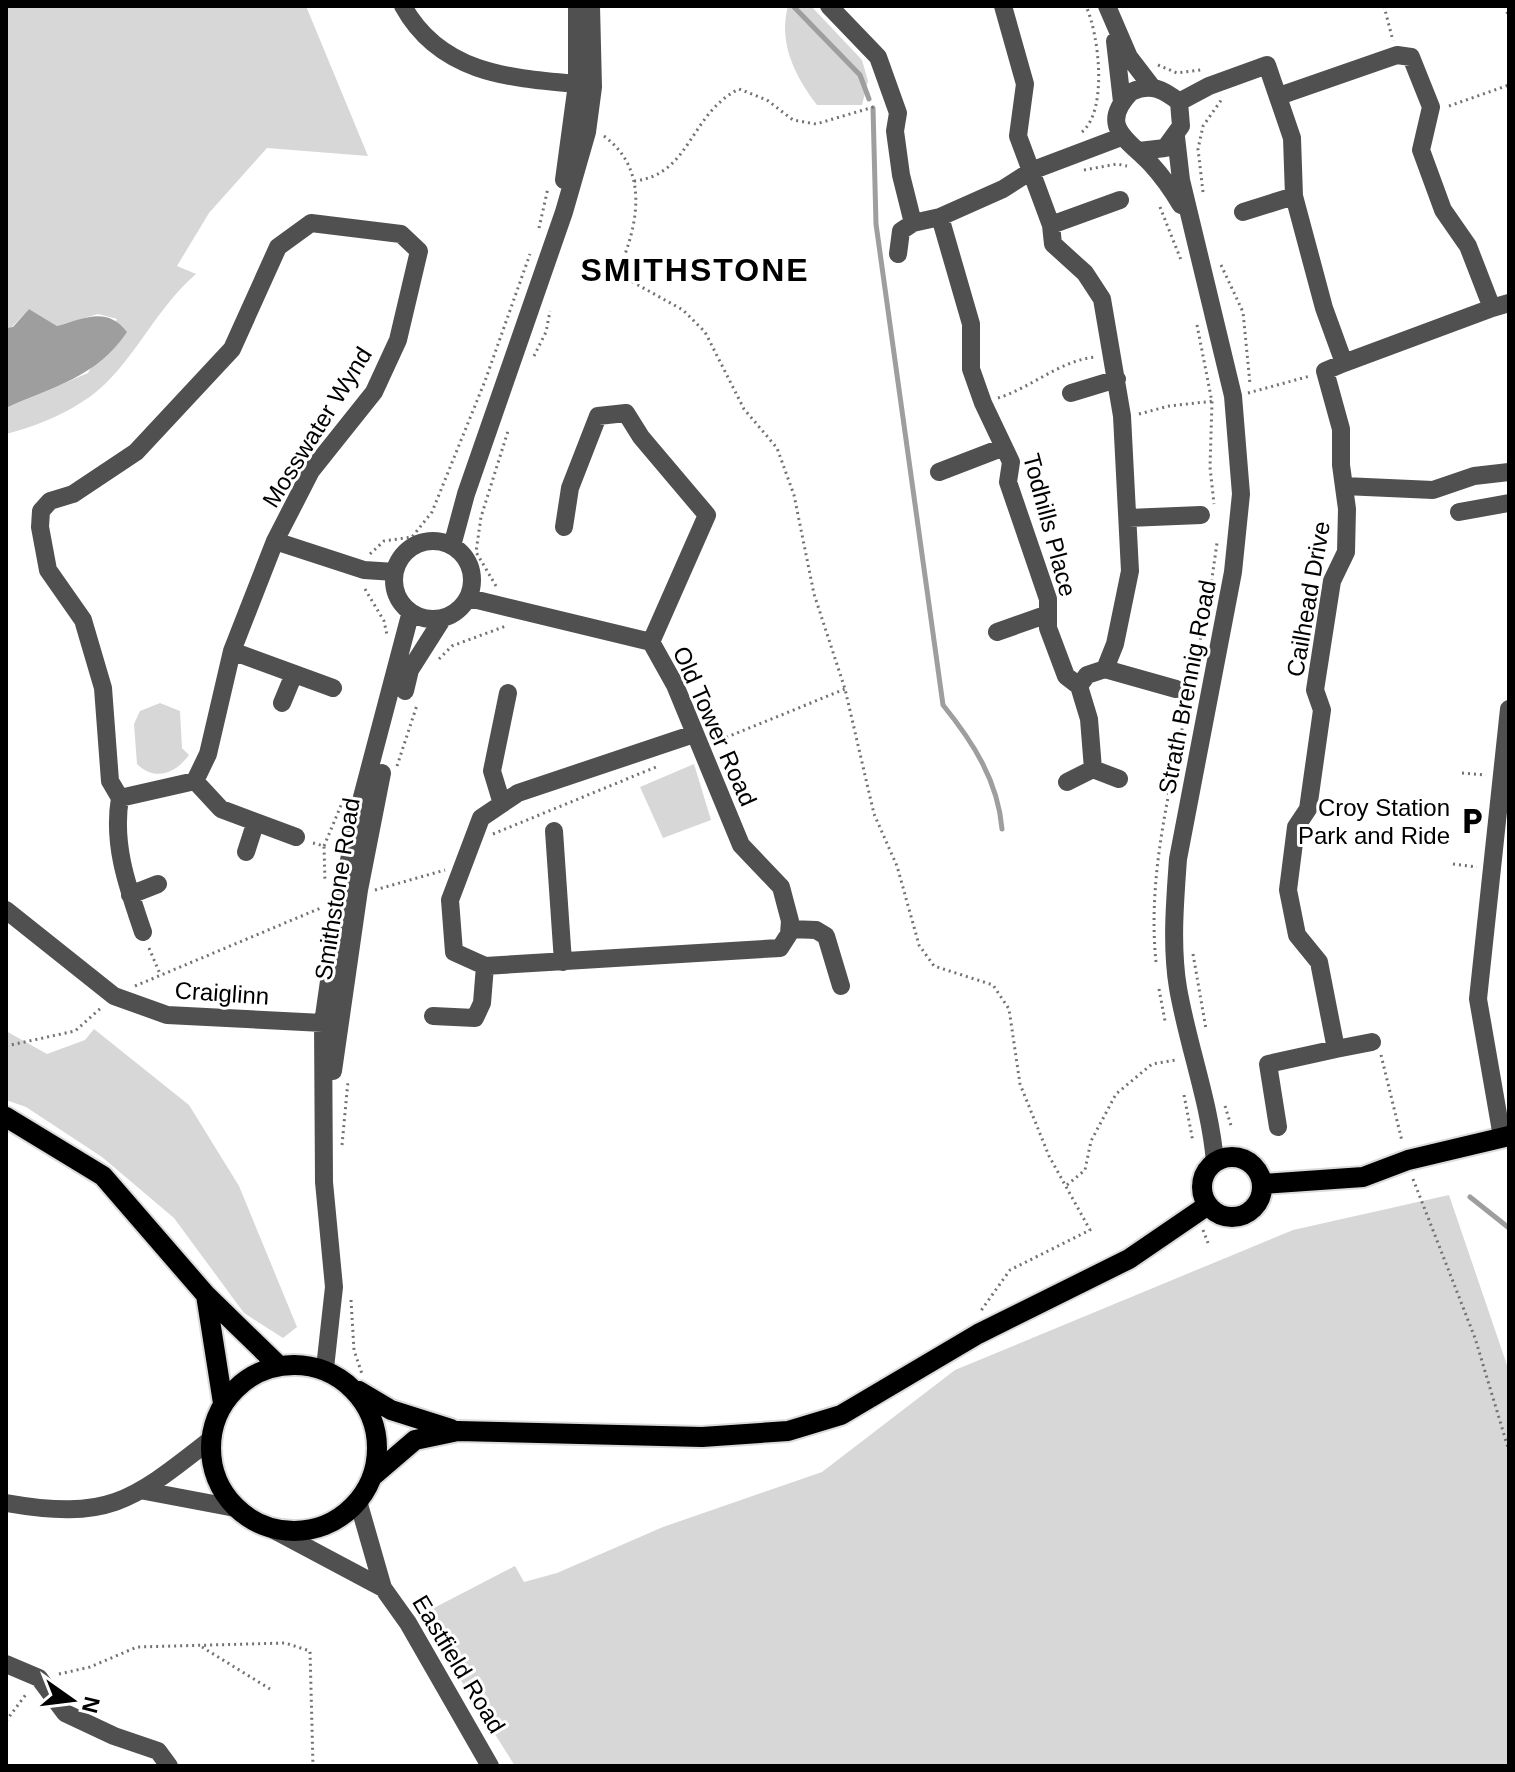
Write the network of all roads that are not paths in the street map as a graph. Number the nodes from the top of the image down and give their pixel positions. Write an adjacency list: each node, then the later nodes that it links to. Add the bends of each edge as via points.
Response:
1 (403, 6): 7 (street, via 425,35 460,63 502,76)
2 (577, 6): 7 (street)
3 (829, 6): 21 (street, via 878,57 898,113 895,131)
4 (1003, 6): 15 (street, via 1025,84 1018,136)
5 (592, 12): 7 (street, via 584,82); 23 (street, via 593,87 587,132)
6 (1109, 14): 8 (street, via 1129,57); 10 (street)
7 (577, 84): 23 (street)
8 (1152, 87): 10 (street, via 1131,92); 11 (street)
9 (1279, 96): 11 (street, via 1267,65); 16 (street, via 1292,138); 25 (street, via 1398,55 1415,62 1430,113 1421,150 1443,210)
10 (1122, 102): 12 (street, via 1117,112)
11 (1179, 102): 13 (street, Strath Brennig Road, via 1181,126)
12 (1121, 137): 14 (street, Strath Brennig Road); 15 (street)
13 (1176, 137): 14 (street, via 1154,152); 20 (street, Strath Brennig Road)
14 (1139, 151): 20 (street, Strath Brennig Road, via 1164,177)
15 (1031, 171): 19 (street); 22 (street)
16 (1294, 196): 18 (street); 26 (street)
17 (1120, 200): 22 (street)
18 (1243, 212)
19 (940, 217): 21 (street); 29 (street, Todhills Place, via 971,324 971,369)
20 (1191, 221): 83 (street, Strath Brennig Road, via 1242,394 1241,494 1233,572 1174,903 1178,985)
21 (913, 223): 24 (street, via 901,231)
22 (1051, 225): 27 (street, via 1053,244 1085,273 1102,299)
23 (557, 227): 40 (street)
24 (898, 254)
25 (1500, 305): 26 (street)
26 (1344, 363): 32 (street, Cailhead Drive, via 1325,371 1341,429)
27 (1117, 379): 28 (street); 37 (street)
28 (1071, 393)
29 (1004, 447): 30 (street, Todhills Place); 43 (street, Todhills Place, via 1011,462 1008,482 1048,599)
30 (939, 472)
31 (1506, 473): 32 (street, via 1474,476 1433,490); 33 (street)
32 (1344, 486): 79 (street, Cailhead Drive, via 1346,552 1332,581 1315,690 1322,710 1308,809 1296,827 1288,890 1297,935 1319,962)
33 (1509, 495)
34 (1509, 503): 35 (street)
35 (1459, 512)
36 (1201, 515): 37 (street)
37 (1128, 518): 49 (street, via 1130,571)
38 (564, 527): 47 (street, via 570,488 598,416 626,413 707,515)
39 (275, 541): 41 (street, Mosswater Wynd, via 356,567); 48 (street, Mosswater Wynd); 62 (street, Mosswater Wynd, via 311,471 374,392 398,340 419,251 401,234 311,223 278,247 232,349 136,452 41,511 48,570 83,620 103,688 110,781)
40 (452, 546): 41 (street, via 416,544 404,553); 42 (street, via 469,563)
41 (395, 572): 44 (street, via 399,601)
42 (469, 598): 45 (street, Smithstone Road, via 455,614); 47 (street, Old Tower Road)
43 (1048, 614): 46 (street, Todhills Place); 51 (street, Todhills Place, via 1066,676)
44 (410, 615): 45 (street); 77 (street, Smithstone Road, via 333,897)
45 (443, 618): 84 (street, Smithstone Road, via 410,670 377,791 334,1060)
46 (997, 632)
47 (651, 642): 57 (street, Old Tower Road)
48 (232, 651): 50 (street); 60 (street, Mosswater Wynd, via 208,754)
49 (1105, 669): 51 (street, via 1087,675); 53 (street)
50 (294, 674): 52 (street); 55 (street)
51 (1079, 686): 58 (street, Todhills Place, via 1089,719)
52 (333, 688)
53 (1176, 689)
54 (508, 693): 63 (street, via 492,771)
55 (282, 703)
56 (1509, 709): 82 (street, via 1478,999)
57 (694, 734): 63 (street, via 518,793); 71 (street, Old Tower Road, via 741,845 781,887)
58 (1093, 769): 59 (street); 61 (street)
59 (1119, 779)
60 (195, 781): 62 (street); 64 (street, via 221,809)
61 (1067, 782)
62 (120, 798): 69 (street, via 122,873)
63 (502, 804): 74 (street, via 481,818 450,900 454,952)
64 (255, 824): 66 (street); 67 (street)
65 (554, 831): 73 (street)
66 (296, 837)
67 (246, 852)
68 (158, 884): 69 (street)
69 (130, 895): 72 (street)
70 (6, 910): 77 (street, Craiglinn, via 114,996 167,1015)
71 (790, 929): 73 (street, via 780,948); 75 (street, via 826,936)
72 (143, 932)
73 (563, 962): 74 (street)
74 (485, 966): 76 (street, via 482,1003 475,1018)
75 (841, 986)
76 (433, 1016)
77 (323, 1023): 84 (street, Smithstone Road)
78 (1372, 1042): 79 (street)
79 (1336, 1049): 81 (street, via 1268,1064)
80 (6, 1117): 87 (main road, via 103,1176)
81 (1278, 1127)
82 (1505, 1136): 85 (main road, via 1405,1150 1363,1177)
83 (1215, 1162): 85 (main road, via 1244,1159); 86 (main road, via 1202,1184)
84 (324, 1182): 89 (street, Smithstone Road, via 334,1287)
85 (1263, 1184): 86 (main road, via 1256,1206 1240,1216 1224,1216)
86 (1208, 1205): 92 (main road, via 1129,1259 978,1334 841,1415 801,1427 702,1437)
87 (206, 1295): 88 (main road); 91 (main road)
88 (279, 1366): 89 (main road); 91 (main road, via 258,1372)
89 (325, 1368): 90 (main road)
90 (345, 1383): 92 (main road, via 391,1410); 94 (main road, via 370,1414 377,1439)
91 (223, 1403): 93 (main road)
92 (458, 1431): 94 (main road, via 415,1440)
93 (210, 1440): 95 (street); 98 (main road, via 213,1471)
94 (373, 1476): 96 (main road)
95 (145, 1491): 97 (street, via 94,1510); 98 (street)
96 (358, 1501): 99 (main road, via 326,1525 296,1532); 100 (street, Eastfield Road)
97 (6, 1503)
98 (235, 1508): 99 (main road)
99 (274, 1530): 100 (street, Eastfield Road)
100 (383, 1588): 103 (street, Eastfield Road)
101 (6, 1664): 102 (street, via 39,1678 65,1713 158,1751)
102 (169, 1766)
103 (490, 1766)

